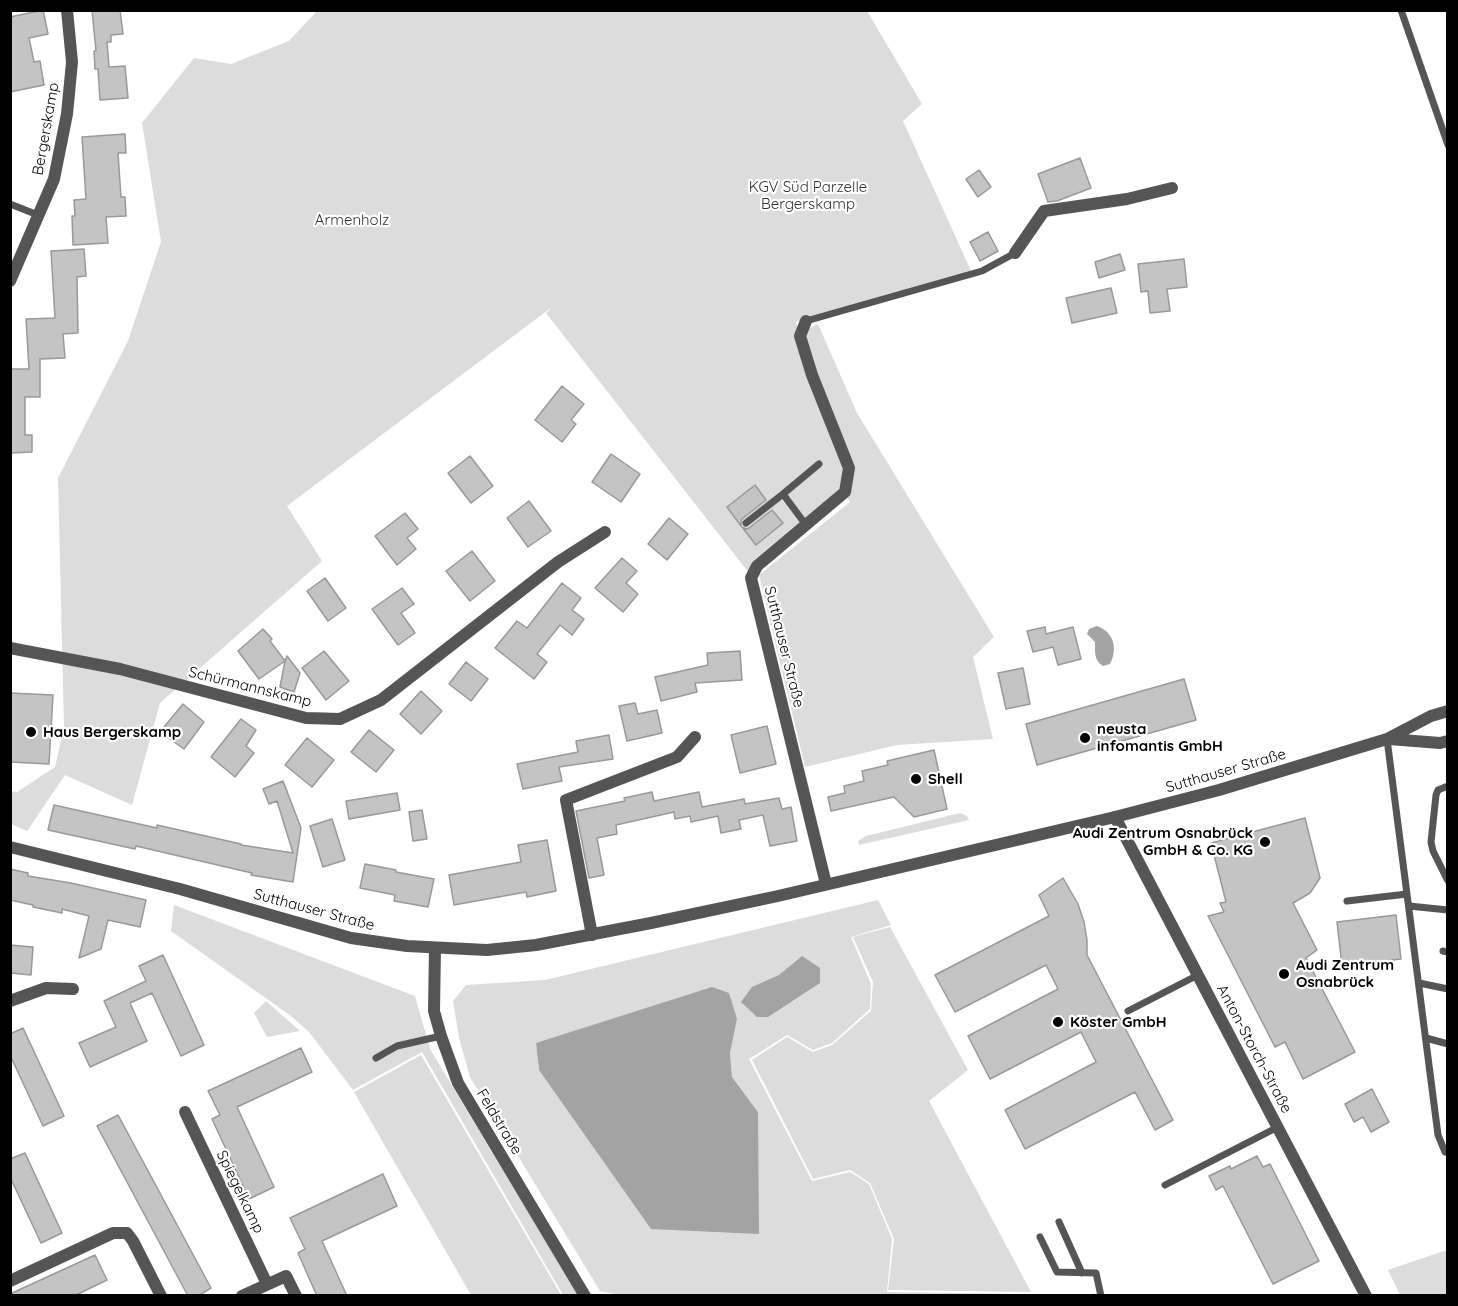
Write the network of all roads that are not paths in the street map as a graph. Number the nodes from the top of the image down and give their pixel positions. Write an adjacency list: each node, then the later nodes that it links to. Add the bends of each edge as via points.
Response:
1 (67, 10): 6 (street, Bergerskamp, via 72,62 67,114 54,179)
2 (1401, 10): 3 (lane)
3 (1448, 145)
4 (1172, 188): 7 (street, via 1044,211)
5 (10, 204): 6 (lane)
6 (38, 216): 8 (street, Bergerskamp)
7 (1015, 253): 9 (lane, via 982,271)
8 (10, 281)
9 (806, 321): 13 (street, Sutthauser Straße, via 800,336 849,468 845,492)
10 (819, 465): 11 (lane)
11 (783, 494): 12 (lane); 13 (lane)
12 (746, 523)
13 (806, 525): 24 (street, Sutthauser Straße, via 757,566 751,578)
14 (605, 532): 15 (street, Schürmannskamp, via 558,562 381,700 340,719 306,718 120,669)
15 (10, 648)
16 (1448, 711): 18 (street, Sutthauser Straße)
17 (695, 736): 29 (street, via 677,757 566,800)
18 (1388, 739): 19 (street, Sutthauser Straße); 21 (street, Sutthauser Straße); 25 (lane)
19 (1448, 741)
20 (1448, 786): 23 (lane, via 1436,795 1431,842)
21 (1115, 817): 24 (street, Sutthauser Straße); 31 (street, Anton-Storch-Straße)
22 (10, 847): 30 (street, Sutthauser Straße, via 192,892 351,938)
23 (1448, 881)
24 (826, 884): 29 (street, Sutthauser Straße)
25 (1407, 894): 26 (lane); 27 (lane)
26 (1347, 901)
27 (1409, 906): 28 (lane); 32 (lane)
28 (1448, 910)
29 (592, 935): 30 (street, Sutthauser Straße, via 487,950)
30 (435, 948): 37 (street, Feldstraße, via 434,1011)
31 (1198, 975): 36 (lane); 42 (street, Anton-Storch-Straße)
32 (1419, 983): 34 (lane); 38 (lane)
33 (73, 989): 35 (street, via 46,988)
34 (1448, 989)
35 (10, 1000)
36 (1128, 1011)
37 (441, 1036): 40 (lane, via 398,1046); 53 (street, Feldstraße, via 458,1083)
38 (1426, 1038): 39 (lane); 43 (lane, via 1438,1136)
39 (1448, 1044)
40 (376, 1058)
41 (185, 1112): 49 (street, Spiegelkamp)
42 (1278, 1127): 44 (lane); 55 (street, Anton-Storch-Straße)
43 (1445, 1152)
44 (1165, 1185)
45 (1059, 1222): 47 (lane)
46 (1040, 1236): 47 (lane, via 1057,1272)
47 (1082, 1273): 54 (lane, via 1096,1273)
48 (10, 1281): 50 (street, via 113,1233 127,1233)
49 (267, 1284): 51 (street); 52 (street, via 286,1276)
50 (161, 1296)
51 (242, 1296)
52 (296, 1296)
53 (585, 1296)
54 (1101, 1296)
55 (1366, 1296)

